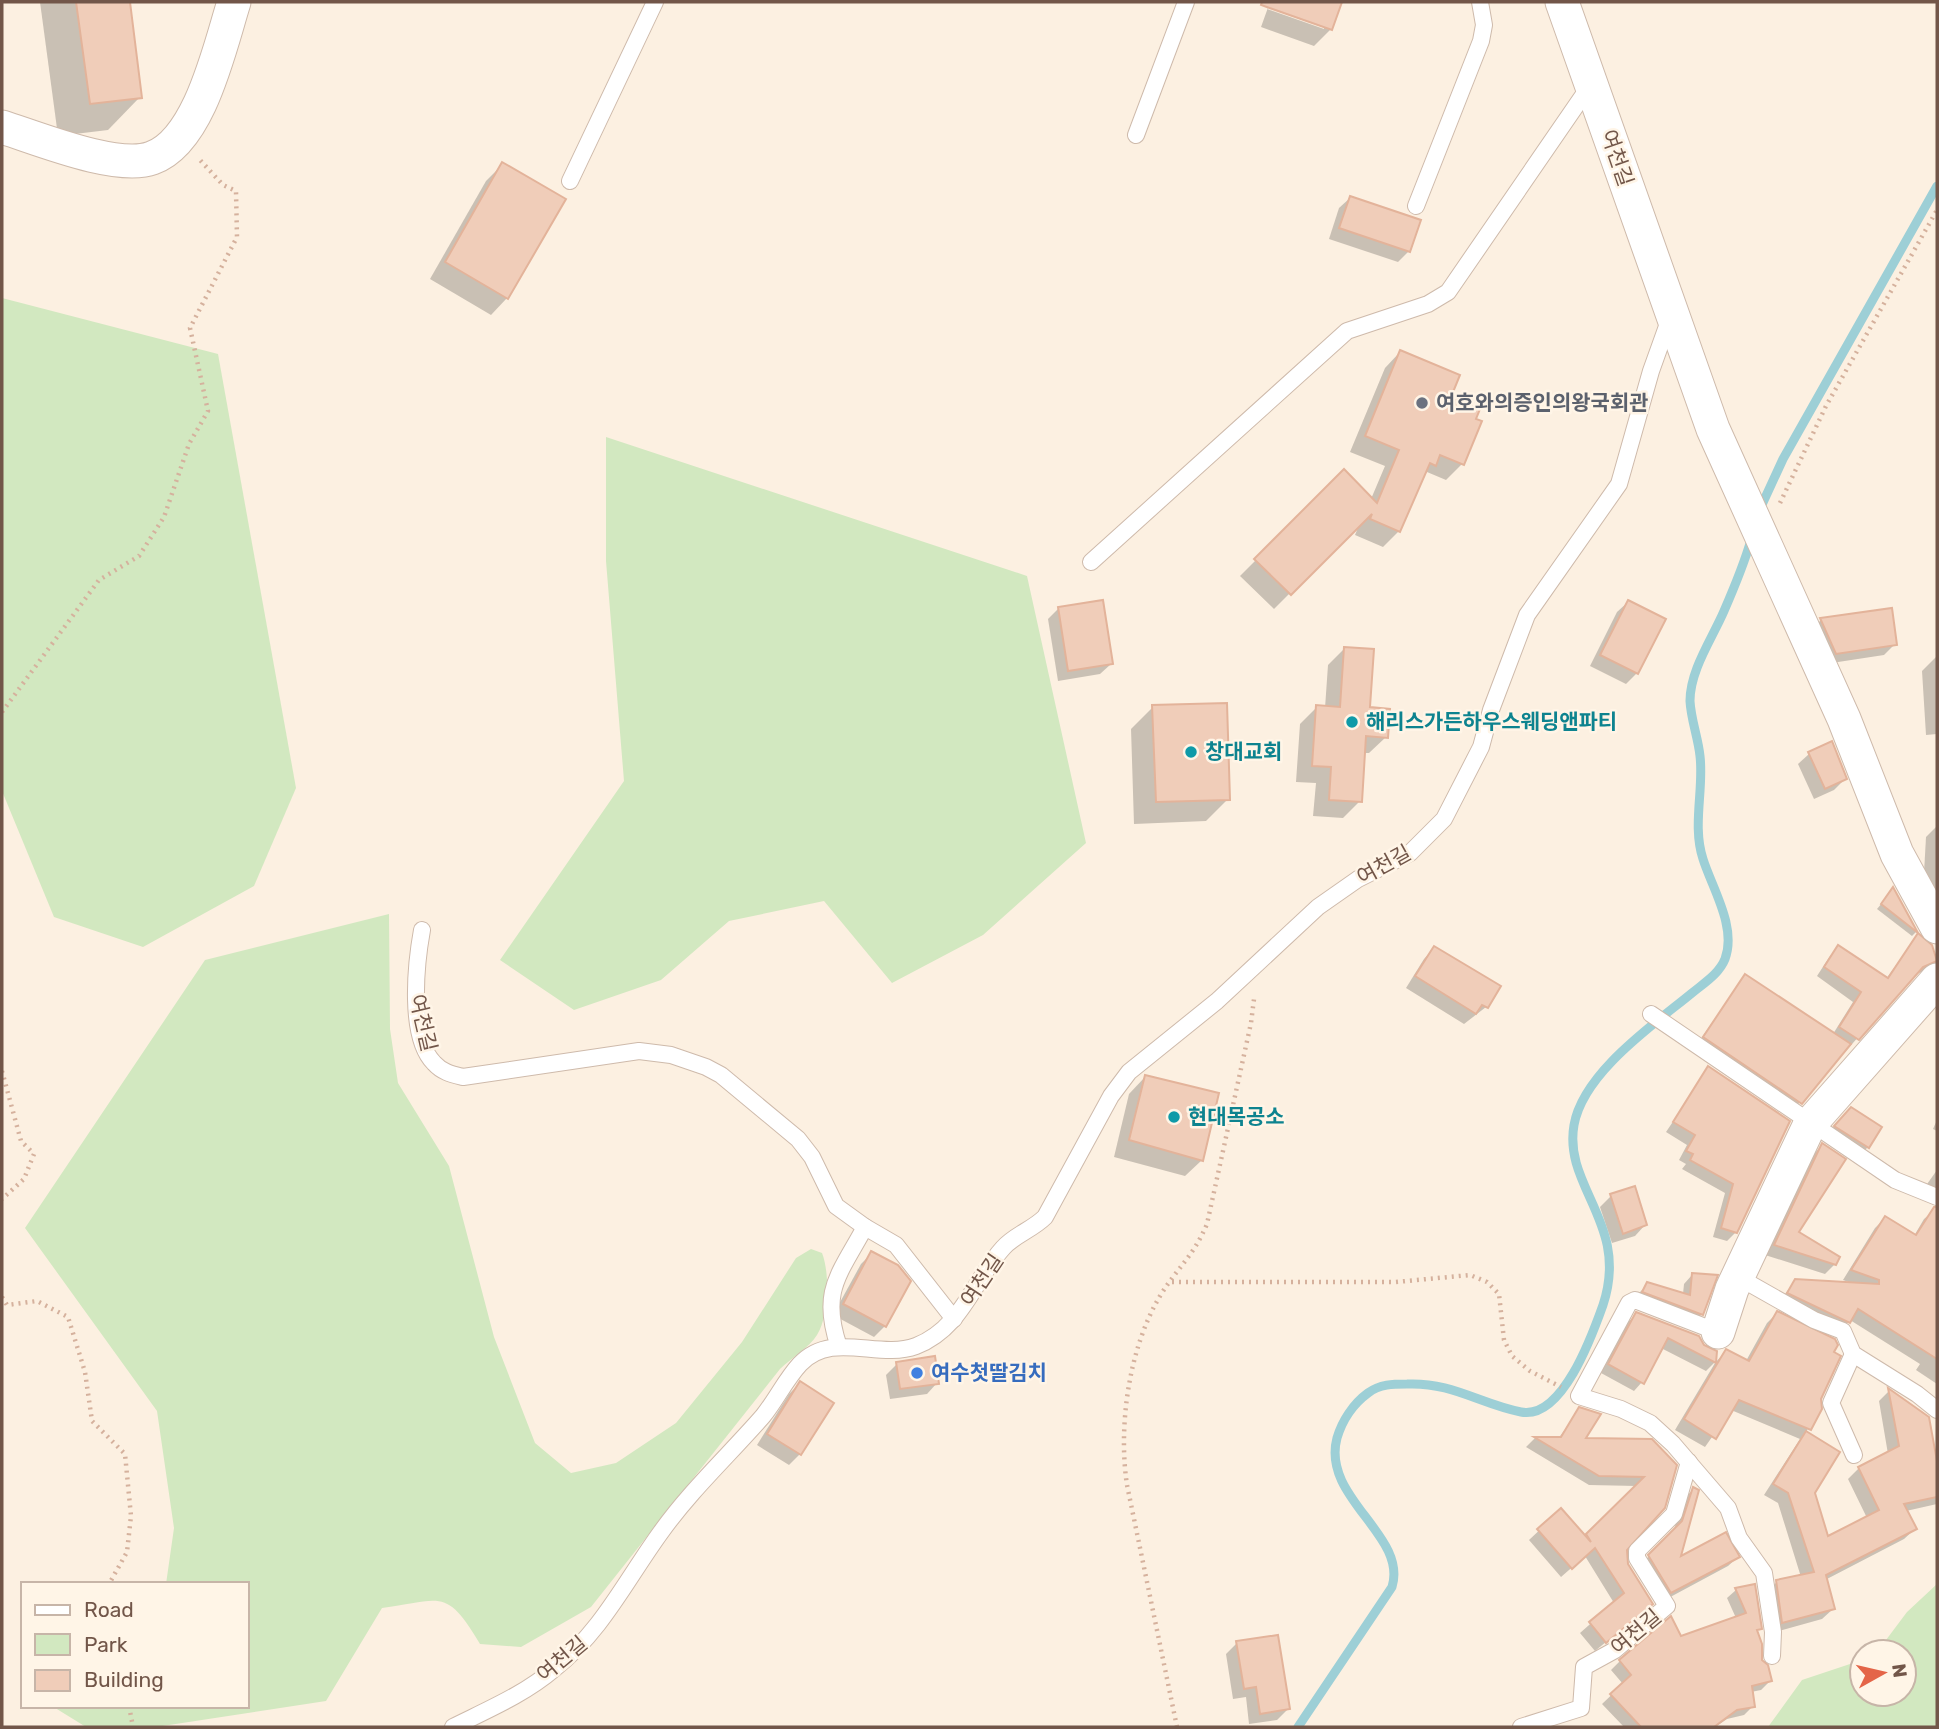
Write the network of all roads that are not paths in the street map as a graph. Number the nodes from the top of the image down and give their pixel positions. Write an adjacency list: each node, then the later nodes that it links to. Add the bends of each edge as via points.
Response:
1 (234, 2): 7 (street, via 202,97 180,137 152,158 93,155)
2 (655, 2): 9 (lane)
3 (1186, 2): 8 (lane)
4 (1480, 2): 10 (lane, via 1481,41)
5 (1562, 2): 6 (street, 여천길)
6 (1591, 84): 11 (street, 여천길); 12 (lane, via 1448,292 1428,304 1347,331)
7 (2, 127)
8 (1136, 135)
9 (570, 181)
10 (1416, 206)
11 (1671, 314): 13 (street, 여천길, via 1713,429 1762,508 1768,555 1844,719 1897,854); 21 (lane, 여천길, via 1619,484 1527,615 1481,747 1444,819 1410,853 1358,878 1318,907 1217,1001 1129,1072 1111,1096 1045,1217 1006,1245)
12 (1091, 562)
13 (1937, 927)
14 (422, 930): 19 (lane, 여천길, via 414,984 422,1035 432,1062 447,1073 463,1077 639,1051 686,1059 721,1075 798,1139 836,1206)
15 (1937, 979): 17 (street)
16 (1651, 1013): 17 (lane)
17 (1810, 1124): 18 (lane, via 1895,1181); 20 (street)
18 (1937, 1197)
19 (865, 1227): 21 (lane, 여천길, via 896,1245); 23 (lane, via 830,1296)
20 (1738, 1277): 22 (street); 24 (lane, via 1843,1331)
21 (954, 1319): 23 (lane, 여천길, via 931,1338 900,1350)
22 (1718, 1332): 27 (lane, via 1634,1300 1579,1396 1650,1423)
23 (838, 1347): 29 (lane, 여천길, via 799,1365 779,1397 661,1532 590,1635 553,1670)
24 (1853, 1354): 25 (lane); 26 (lane, via 1831,1403)
25 (1937, 1410)
26 (1854, 1455)
27 (1689, 1462): 28 (lane, via 1728,1508 1739,1538 1764,1573); 30 (lane, 여천길, via 1674,1514 1637,1551 1667,1606 1615,1650 1584,1667 1581,1708)
28 (1772, 1656)
29 (453, 1727)
30 (1521, 1727)

